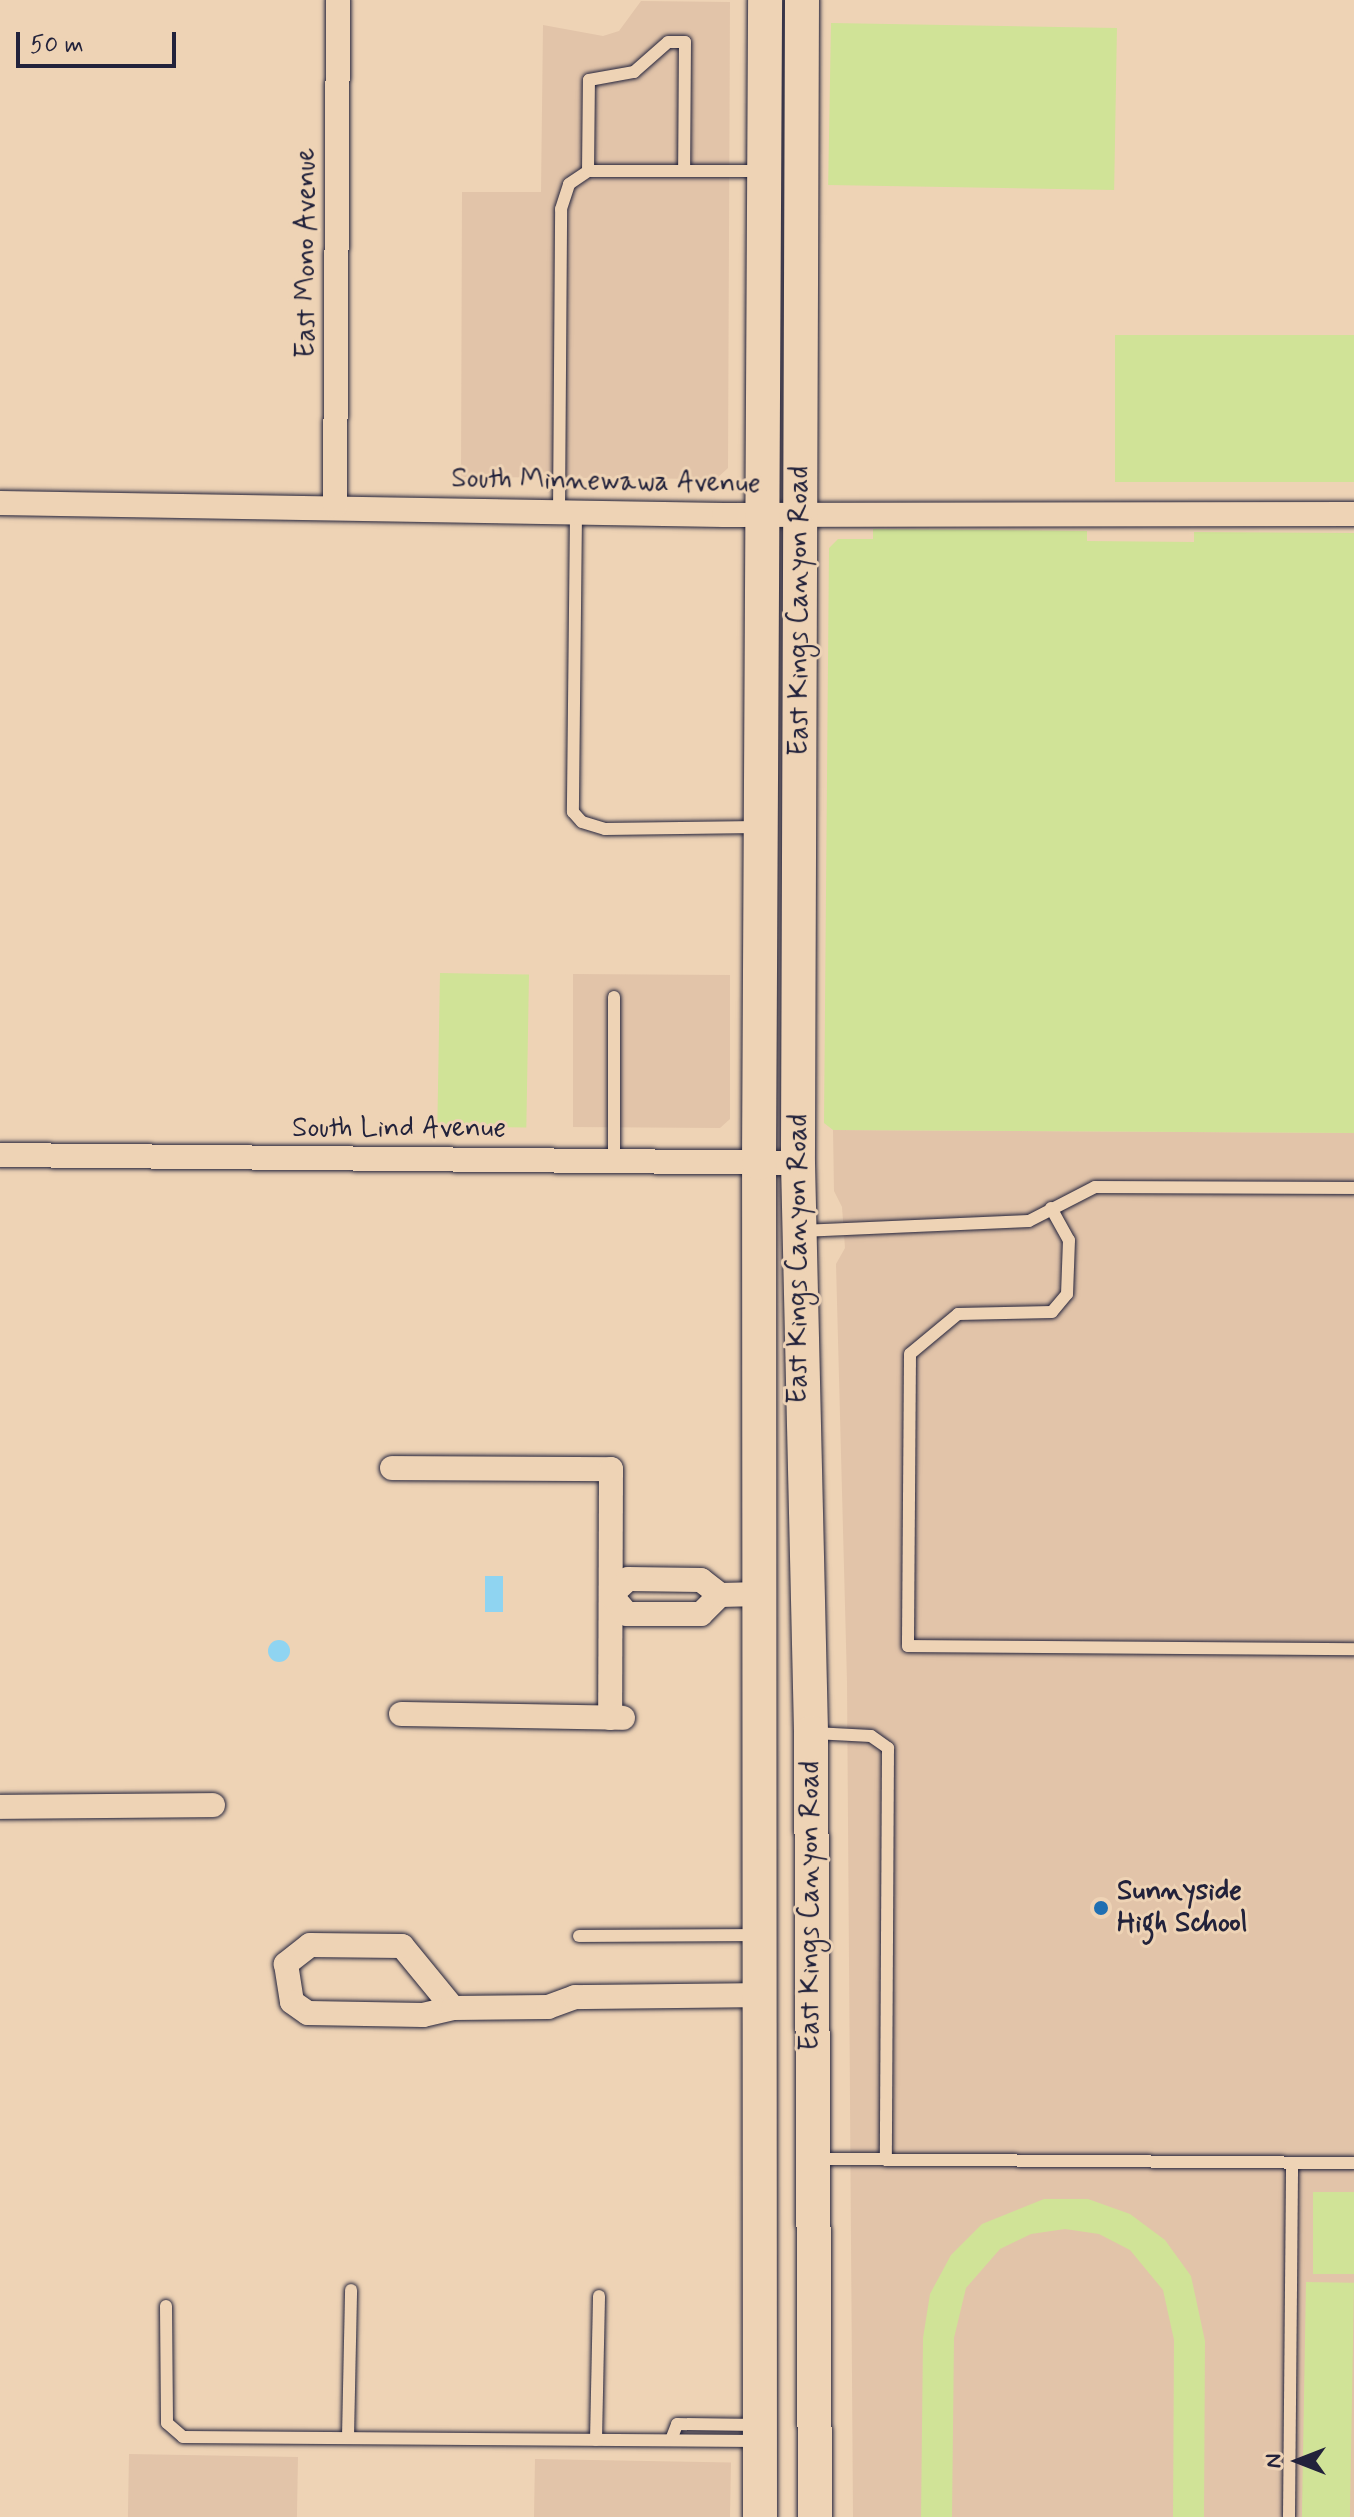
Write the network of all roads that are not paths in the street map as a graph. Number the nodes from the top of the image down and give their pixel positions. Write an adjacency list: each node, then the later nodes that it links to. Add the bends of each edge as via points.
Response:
1 (338, 0): 8 (street, East Mono Avenue)
2 (765, 0): 6 (main road, East Kings Canyon Road)
3 (802, 0): 12 (main road, East Kings Canyon Road)
4 (588, 171): 5 (lane); 5 (lane, via 589,80 634,72 668,42 685,42); 9 (lane, via 569,184 561,209)
5 (684, 171): 6 (lane)
6 (765, 171): 11 (main road, East Kings Canyon Road)
7 (0, 503): 8 (street, South Minnewawa Avenue)
8 (335, 506): 9 (street, South Minnewawa Avenue)
9 (567, 513): 11 (street, South Minnewawa Avenue); 13 (lane, via 573,812 582,822 605,829)
10 (1354, 514): 12 (street, South Minnewawa Avenue)
11 (761, 515): 12 (street, South Minnewawa Avenue); 13 (main road, East Kings Canyon Road)
12 (800, 515): 18 (main road, East Kings Canyon Road)
13 (760, 827): 17 (main road, East Kings Canyon Road)
14 (614, 997): 16 (lane)
15 (0, 1155): 16 (street, South Lind Avenue)
16 (614, 1160): 17 (street, South Lind Avenue)
17 (759, 1163): 18 (street, South Lind Avenue); 23 (main road, East Kings Canyon Road)
18 (798, 1163): 21 (main road, East Kings Canyon Road)
19 (1354, 1188): 20 (lane, via 1095,1187)
20 (1051, 1208): 21 (lane, via 1029,1221); 26 (lane, via 1069,1240 1067,1294 1052,1312 958,1314 910,1354 908,1646)
21 (798, 1232): 28 (main road, East Kings Canyon Road)
22 (392, 1468): 24 (street, via 611,1469)
23 (760, 1594): 25 (street); 31 (main road, East Kings Canyon Road)
24 (611, 1595): 25 (street, via 628,1579 701,1580); 25 (street, via 627,1614 701,1614); 27 (street, via 617,1718)
25 (720, 1595)
26 (1354, 1649)
27 (401, 1714)
28 (811, 1733): 35 (main road, East Kings Canyon Road); 36 (lane, via 871,1736 888,1748)
29 (213, 1805): 30 (street)
30 (0, 1807)
31 (757, 1935): 32 (lane); 33 (main road, East Kings Canyon Road)
32 (579, 1936)
33 (757, 1995): 34 (street, via 575,1997 548,2007); 42 (main road, East Kings Canyon Road)
34 (453, 2008): 34 (street, via 423,2015 308,2013 292,2002 286,1964 310,1945 402,1946)
35 (811, 2159): 36 (lane); 46 (main road, East Kings Canyon Road)
36 (886, 2160): 37 (lane)
37 (1292, 2163): 38 (lane); 47 (lane)
38 (1354, 2163)
39 (351, 2290): 43 (lane)
40 (599, 2296): 44 (lane)
41 (166, 2306): 43 (lane, via 167,2423 183,2437)
42 (759, 2433): 44 (lane, via 677,2424 671,2440); 45 (main road, East Kings Canyon Road)
43 (348, 2437): 44 (lane)
44 (596, 2440)
45 (760, 2517)
46 (815, 2517)
47 (1289, 2517)

